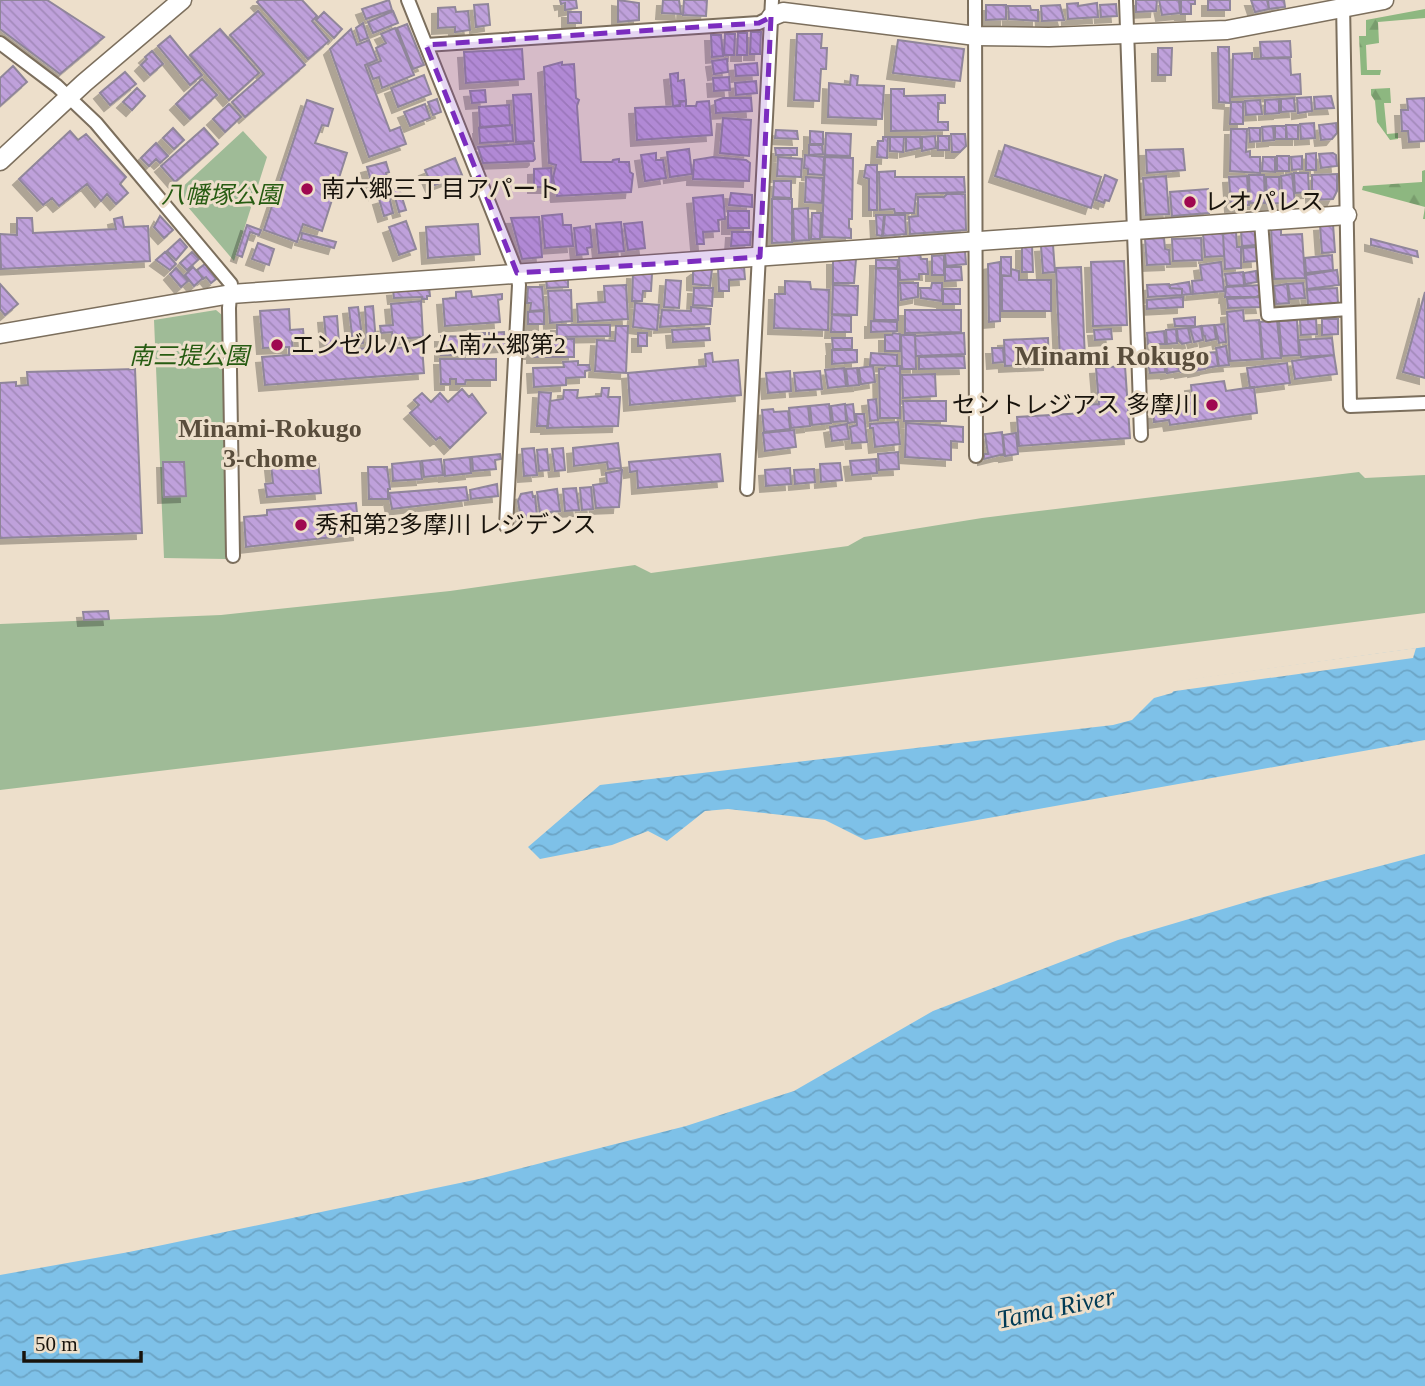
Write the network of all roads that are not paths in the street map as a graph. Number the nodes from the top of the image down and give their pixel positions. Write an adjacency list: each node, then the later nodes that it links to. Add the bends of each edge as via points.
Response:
1 (182, 0): 12 (street)
2 (408, 0): 11 (street)
3 (975, 0): 9 (street)
4 (1126, 0): 8 (street)
5 (1384, 0): 6 (street)
6 (1343, 3): 8 (street, via 1227,30); 14 (street)
7 (771, 8): 9 (street); 11 (street, via 759,23); 18 (street)
8 (1127, 33): 9 (street); 16 (street)
9 (976, 36): 17 (street)
10 (0, 43): 12 (street)
11 (426, 46): 19 (street)
12 (69, 97): 13 (street); 20 (street, via 163,200 231,284)
13 (0, 161)
14 (1347, 215): 15 (street); 21 (street)
15 (1261, 221): 16 (street); 21 (street, via 1268,314)
16 (1133, 231): 17 (street); 24 (street)
17 (975, 242): 18 (street); 25 (street)
18 (761, 257): 19 (street); 26 (street)
19 (517, 273): 20 (street); 27 (street)
20 (231, 294): 22 (street); 28 (street)
21 (1348, 309): 23 (street, via 1350,406)
22 (0, 334)
23 (1425, 402)
24 (1141, 435)
25 (976, 456)
26 (747, 489)
27 (506, 526)
28 (233, 556)

